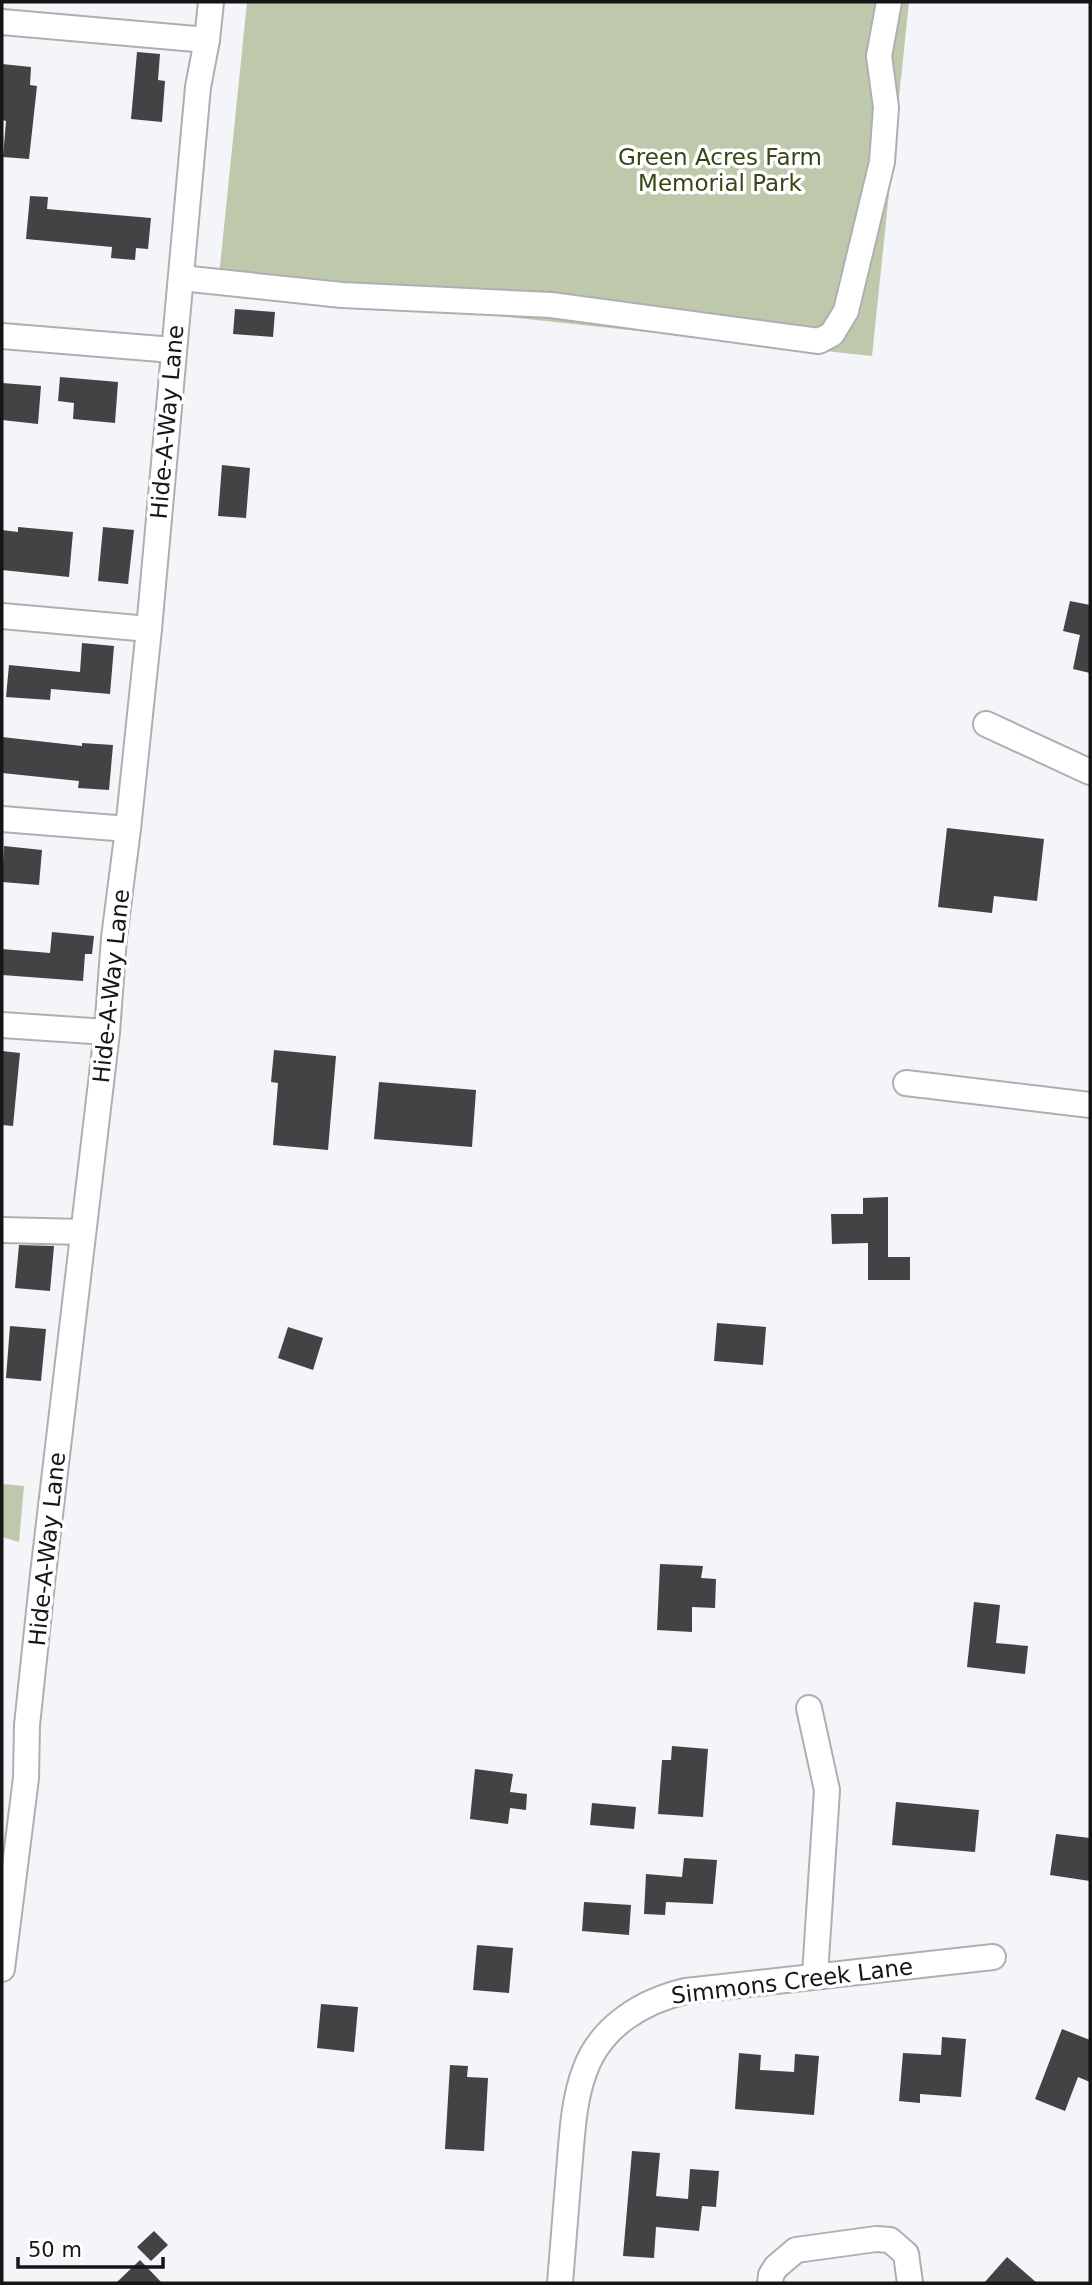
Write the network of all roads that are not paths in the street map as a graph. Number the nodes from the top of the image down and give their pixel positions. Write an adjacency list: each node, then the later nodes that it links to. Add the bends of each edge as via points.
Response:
1 (211, 2): 4 (street, Hide-A-Way Lane)
2 (889, 2): 5 (street, via 879,57 886,107 882,162 846,311 832,334 819,341 551,306 342,295)
3 (2, 22): 4 (street)
4 (207, 40): 5 (street, Hide-A-Way Lane, via 198,87)
5 (181, 278): 7 (street, Hide-A-Way Lane)
6 (2, 336): 7 (street)
7 (173, 351): 9 (street, Hide-A-Way Lane)
8 (2, 616): 9 (street)
9 (149, 629): 13 (street, Hide-A-Way Lane)
10 (986, 724): 11 (street)
11 (1090, 772)
12 (2, 820): 13 (street)
13 (128, 830): 15 (street, Hide-A-Way Lane)
14 (2, 1025): 15 (street)
15 (107, 1032): 19 (street, Hide-A-Way Lane)
16 (906, 1083): 17 (street)
17 (1090, 1105)
18 (2, 1230): 19 (street)
19 (83, 1232): 21 (street, Hide-A-Way Lane, via 29,1711)
20 (809, 1707): 24 (street, via 827,1790)
21 (14, 1777): 23 (street, Hide-A-Way Lane)
22 (993, 1958): 24 (street, Simmons Creek Lane)
23 (2, 1969)
24 (815, 1975): 25 (street, Simmons Creek Lane, via 663,1996 622,2019 600,2045 585,2070 573,2127)
25 (560, 2283)
26 (770, 2283): 27 (street, via 776,2267 796,2250 876,2239 890,2240 906,2254)
27 (910, 2283)

